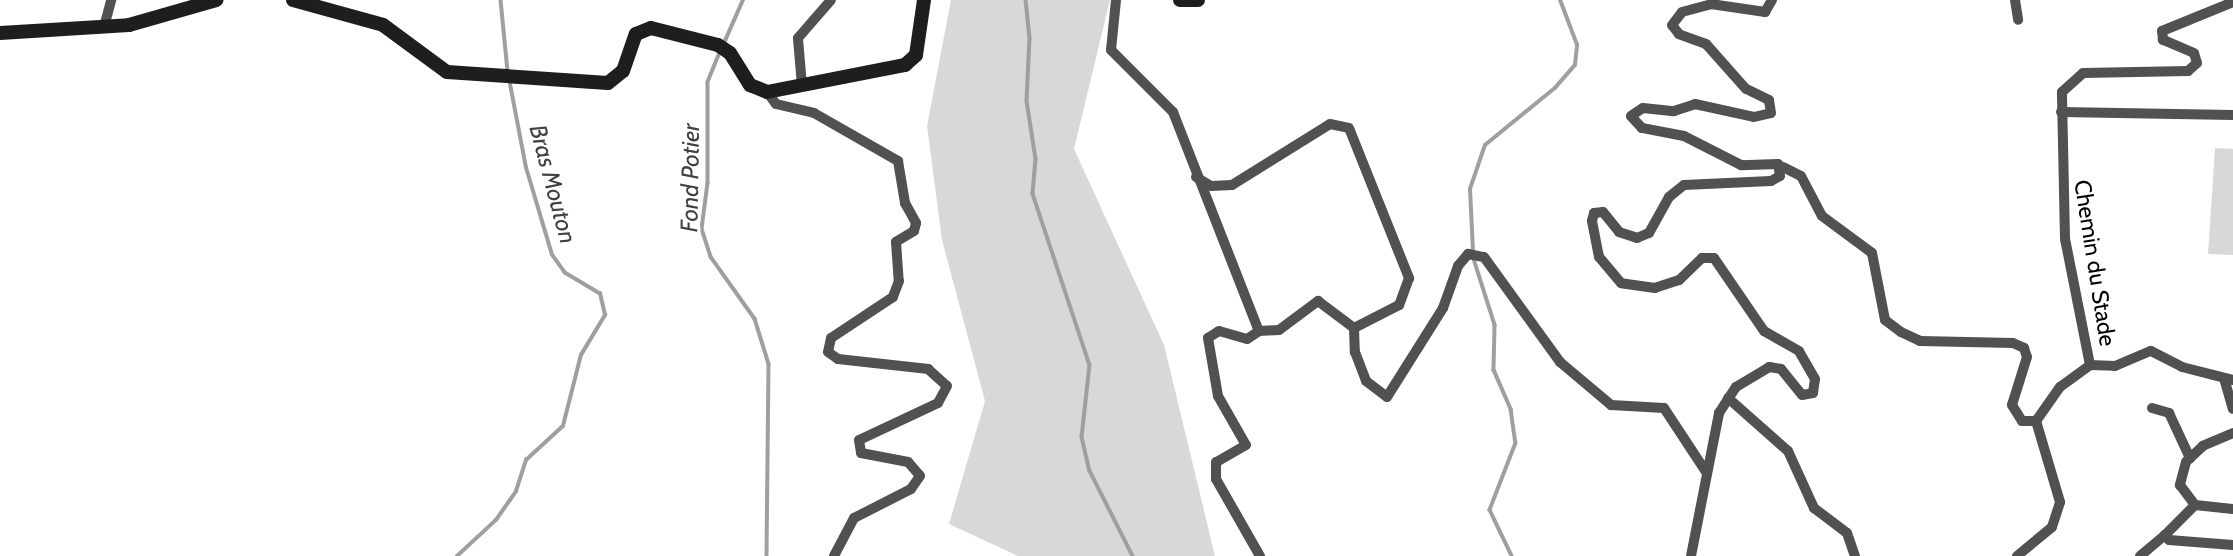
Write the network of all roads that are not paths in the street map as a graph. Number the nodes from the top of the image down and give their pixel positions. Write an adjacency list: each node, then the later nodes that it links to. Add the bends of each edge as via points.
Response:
1 (111, 0): 13 (street)
2 (216, 0): 13 (main road, via 167,17)
3 (293, 0): 16 (main road, via 383,25 447,72 582,86 614,80 636,33 645,28 724,49 750,85)
4 (831, 0): 15 (street, via 798,38)
5 (924, 0): 15 (main road, via 916,55 905,65)
6 (1116, 0): 20 (street, via 1111,50 1165,99)
7 (1180, 0): 8 (main road)
8 (1198, 0)
9 (1772, 0): 19 (street, via 1765,12 1711,4 1682,12 1672,26 1679,34 1706,44 1746,89 1769,100 1771,113 1754,117 1695,104 1674,111 1643,107 1631,116 1642,128 1684,136 1731,161)
10 (2015, 0): 12 (street)
11 (2233, 2): 17 (street, Chemin du Stade, via 2162,31 2163,40 2194,53 2194,68 2083,73 2065,85)
12 (2018, 20)
13 (104, 27): 14 (main road)
14 (0, 33)
15 (802, 86): 16 (main road)
16 (767, 92): 36 (street, via 776,104 814,113 898,160 902,193 916,223 914,231 896,242 899,281 893,297 831,338 828,352 838,359 928,369 947,386 938,403 859,440 861,453 908,462 920,476 911,489 854,518)
17 (2061, 112): 18 (street); 23 (street, Chemin du Stade, via 2065,239)
18 (2233, 115)
19 (1783, 167): 25 (street, via 1771,181 1684,185 1669,197 1649,233 1637,237 1619,232 1603,212 1594,213 1592,221 1599,257 1621,283 1655,288 1679,280 1702,258 1714,258 1764,331 1799,351 1815,379 1813,393 1802,396 1781,369 1769,367 1743,379); 28 (street, via 1801,176 1822,216 1872,253 1885,320 1920,341 2013,343 2024,348 2027,357 2012,405 2022,421)
20 (1196, 177): 21 (street, via 1211,186 1232,185 1330,124 1349,128 1409,278 1399,305); 22 (street)
21 (1354, 328): 22 (street, via 1318,301 1279,331); 31 (street, via 1355,352 1366,381 1387,397 1426,340 1458,266 1468,254 1484,257 1560,362 1611,405 1664,408)
22 (1259, 331): 37 (street, via 1247,339 1219,331 1208,338 1218,396 1246,445 1216,461 1216,478)
23 (2090, 365): 24 (street, Chemin du Stade, via 2115,366 2151,351 2182,367); 28 (street, via 2060,387)
24 (2229, 379): 27 (street)
25 (1728, 398): 31 (street); 39 (street, via 1788,451 1814,508 1847,533)
26 (2152, 408): 30 (street, via 2168,413)
27 (2233, 409)
28 (2036, 421): 40 (street, via 2060,502 2052,527)
29 (2233, 433): 30 (street)
30 (2190, 458): 32 (street, via 2180,485)
31 (1706, 472): 38 (street)
32 (2195, 505): 33 (street); 34 (street)
33 (2233, 509)
34 (2165, 535): 35 (street, via 2174,543); 41 (street)
35 (2233, 545)
36 (834, 556)
37 (1260, 556)
38 (1691, 556)
39 (1855, 556)
40 (2017, 556)
41 (2140, 556)

